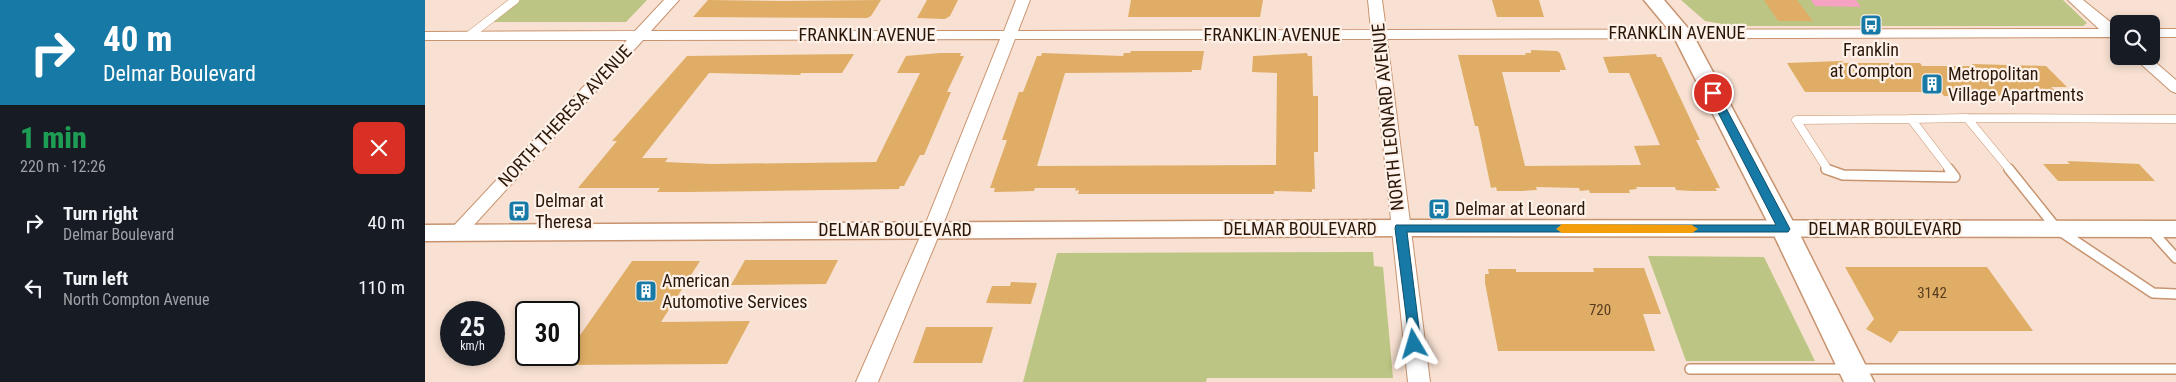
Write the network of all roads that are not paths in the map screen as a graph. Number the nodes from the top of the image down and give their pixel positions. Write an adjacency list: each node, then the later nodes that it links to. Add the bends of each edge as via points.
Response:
1 (515, 0): 11 (lane)
2 (672, 0): 15 (street, NORTH THERESA AVENUE)
3 (1023, 0): 12 (street)
4 (1375, 0): 16 (street, NORTH LEONARD AVENUE)
5 (1655, 0): 8 (main road)
6 (2075, 0): 7 (street)
7 (2110, 29)
8 (1682, 33): 13 (street, FRANKLIN AVENUE); 16 (street, FRANKLIN AVENUE); 23 (main road)
9 (2160, 33): 10 (street)
10 (2176, 33)
11 (470, 35): 14 (street, FRANKLIN AVENUE); 15 (street, FRANKLIN AVENUE)
12 (1009, 35): 15 (street, FRANKLIN AVENUE); 16 (street, FRANKLIN AVENUE); 27 (street)
13 (2110, 35)
14 (425, 36)
15 (640, 36): 29 (street, NORTH THERESA AVENUE)
16 (1379, 36): 22 (street, NORTH LEONARD AVENUE)
17 (2149, 65): 18 (street)
18 (2176, 88)
19 (1967, 118): 20 (lane); 21 (lane); 24 (lane)
20 (1910, 119): 20 (lane, via 1867,119 1796,120 1827,170 1843,175 1955,177)
21 (2176, 119)
22 (1401, 228): 23 (street, DELMAR BOULEVARD); 27 (street, DELMAR BOULEVARD); 36 (street, NORTH LEONARD AVENUE)
23 (1784, 229): 24 (street, DELMAR BOULEVARD); 34 (main road)
24 (2057, 229): 25 (street, DELMAR BOULEVARD); 31 (lane, via 2153,294)
25 (2150, 229): 26 (street, DELMAR BOULEVARD); 30 (lane)
26 (2176, 229)
27 (932, 230): 29 (street, DELMAR BOULEVARD); 35 (street)
28 (425, 232): 29 (street, DELMAR BOULEVARD)
29 (457, 232)
30 (2176, 258)
31 (2176, 294)
32 (1690, 369): 34 (lane)
33 (2176, 369): 34 (lane)
34 (1855, 376)
35 (867, 382)
36 (1419, 382)

